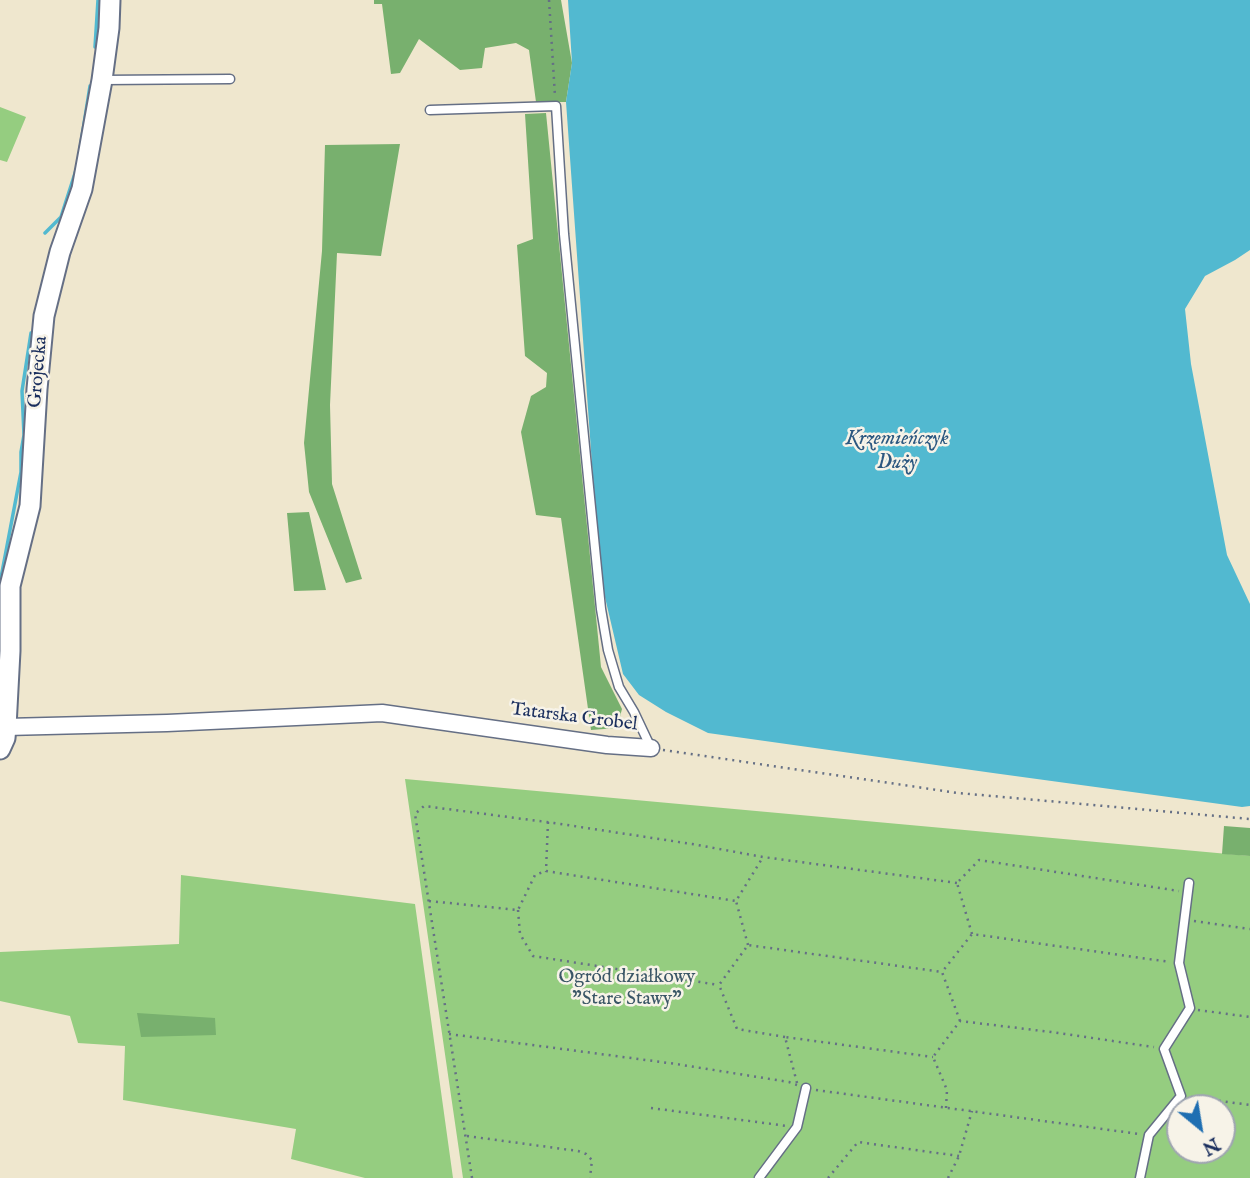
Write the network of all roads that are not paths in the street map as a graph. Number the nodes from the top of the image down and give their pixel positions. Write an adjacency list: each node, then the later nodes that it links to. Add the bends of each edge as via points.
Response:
1 (110, 0): 3 (street, Grojecka)
2 (230, 79): 3 (lane)
3 (102, 80): 5 (street, Grojecka, via 82,189 44,316 30,506 10,586)
4 (430, 110): 7 (lane, Tatarska Grobel, via 556,106 601,609 619,687)
5 (5, 650): 6 (street, Grojecka)
6 (6, 727): 7 (street, Tatarska Grobel, via 382,713); 8 (street, Grojecka)
7 (651, 748)
8 (0, 749)
9 (1189, 888): 12 (lane, via 1180,963 1190,1008 1164,1049 1181,1096 1149,1135)
10 (802, 1087): 11 (lane, via 797,1127)
11 (759, 1178)
12 (1140, 1178)

